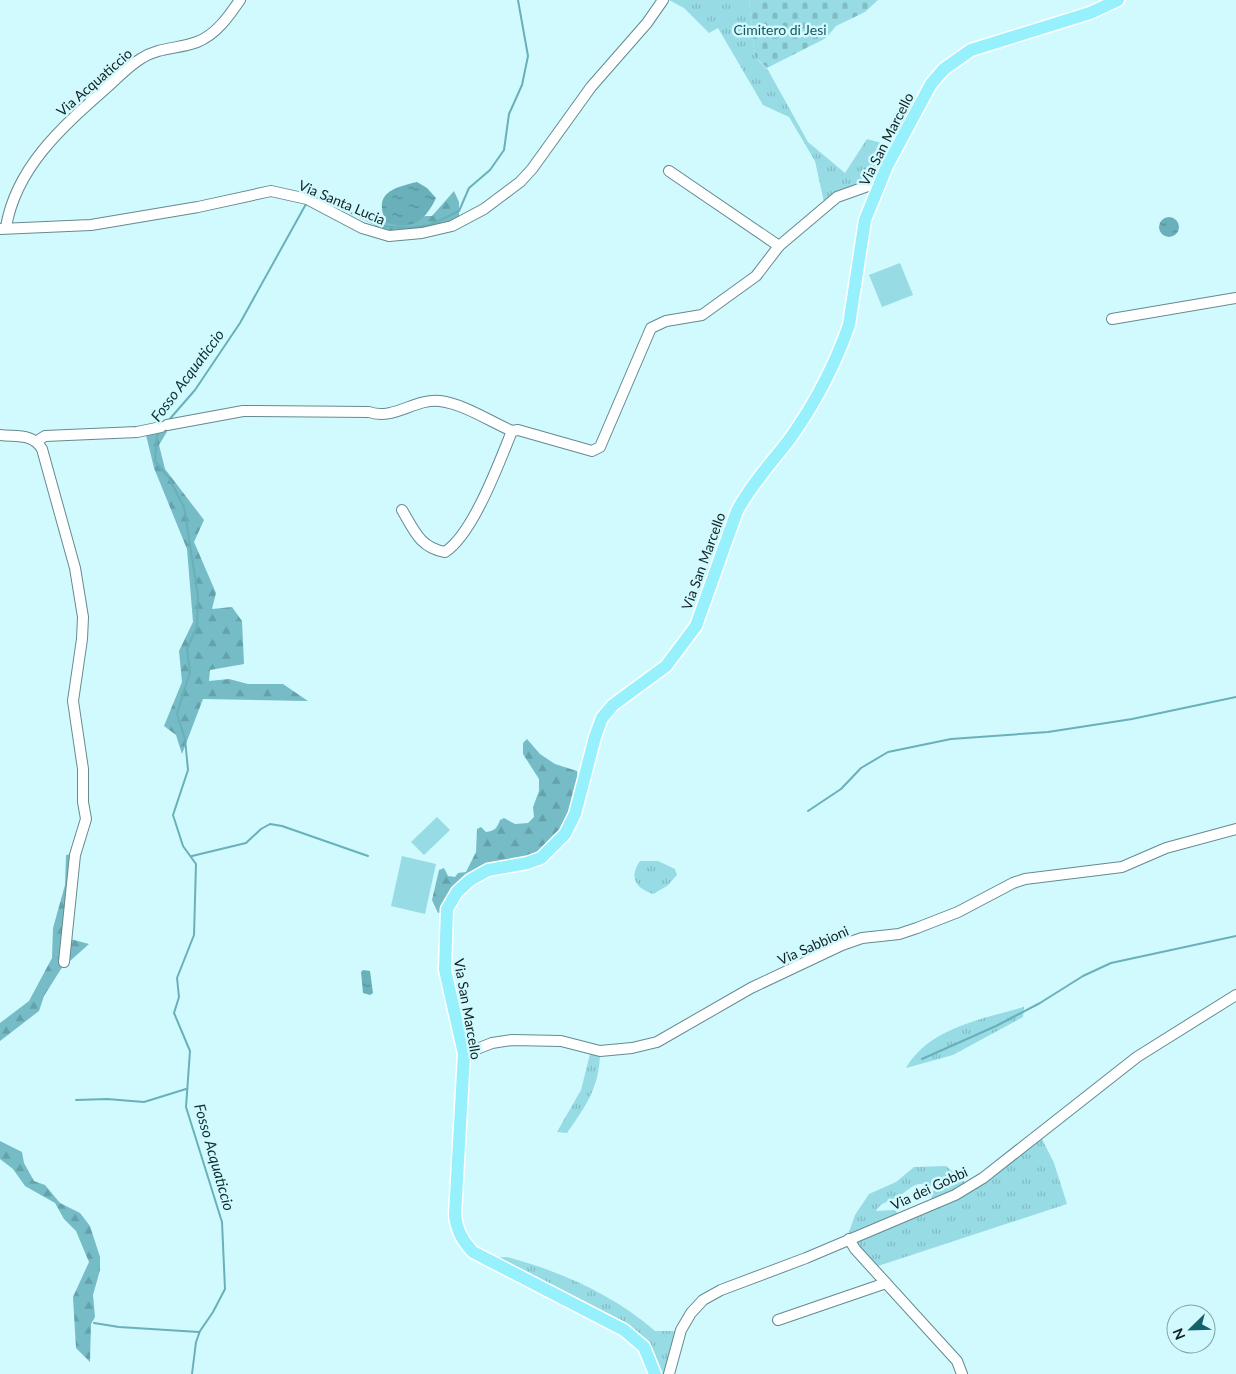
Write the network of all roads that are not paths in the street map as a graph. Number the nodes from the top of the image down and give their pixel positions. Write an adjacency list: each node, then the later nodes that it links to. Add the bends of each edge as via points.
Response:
1 (240, 0): 6 (street, Via Acquaticcio, via 227,19 197,42 159,49 141,59 55,135 37,156)
2 (663, 0): 6 (street, Via Santa Lucia, via 591,87 526,176 490,205 452,226 389,236 362,228 307,199 271,191 226,202 92,224)
3 (1118, 0): 5 (main road, Via San Marcello, via 1090,13 994,42 956,59 931,84)
4 (668, 172): 7 (street)
5 (879, 182): 7 (street, via 838,197); 17 (main road, Via San Marcello, via 865,220 849,325 835,362 804,417 737,511 696,626 666,666 613,705 602,718 575,814 565,834 541,858 488,870 470,880 456,892 447,909 444,970)
6 (3, 228)
7 (779, 246): 10 (street, via 756,276 702,315 666,321 651,328 600,447 592,451)
8 (1236, 298): 9 (street)
9 (1112, 319)
10 (512, 430): 12 (street, via 454,404 439,401 422,402 378,416 369,412 243,411 137,432 45,436); 13 (street, via 486,493 454,546 445,552 432,550 419,539)
11 (0, 435): 12 (street)
12 (37, 440): 15 (street, via 75,568 83,617 73,701 86,819 75,855)
13 (402, 510)
14 (1236, 829): 17 (street, Via Sabbioni, via 1166,848 1122,867 1024,879 917,928 842,945 751,988 657,1042 600,1051 561,1041 512,1040 492,1043)
15 (64, 962)
16 (1236, 995): 18 (street, Via dei Gobbi, via 1137,1057 983,1178 955,1195)
17 (464, 1054): 21 (main road, Via San Marcello, via 455,1215 463,1242 473,1252 624,1330 644,1347)
18 (849, 1239): 19 (street); 22 (street, Via dei Gobbi, via 703,1300 681,1330)
19 (886, 1283): 20 (street); 23 (street, via 957,1361)
20 (778, 1320)
21 (655, 1374)
22 (669, 1374)
23 (962, 1374)

